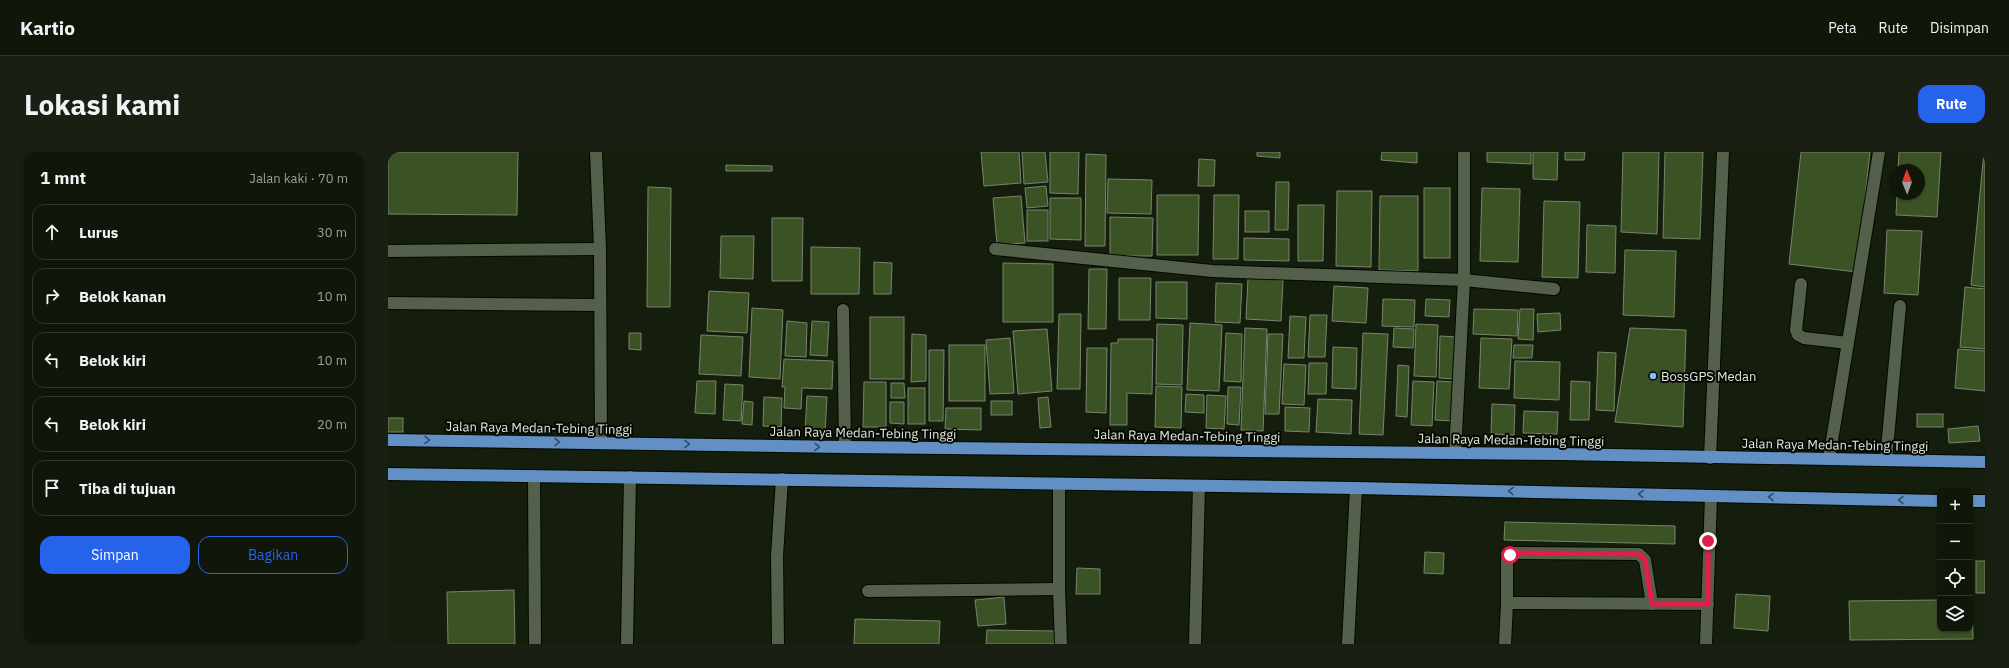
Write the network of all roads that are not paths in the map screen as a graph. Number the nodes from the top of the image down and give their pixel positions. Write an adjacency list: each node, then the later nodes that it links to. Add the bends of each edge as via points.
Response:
1 (596, 152): 5 (street)
2 (1464, 152): 8 (street)
3 (1723, 152): 20 (street)
4 (1879, 152): 15 (street)
5 (600, 249): 7 (street); 12 (street)
6 (994, 250): 8 (street, via 1212,271)
7 (388, 251)
8 (1464, 280): 10 (street); 19 (street)
9 (1801, 284): 15 (street, via 1796,330 1798,335 1804,338)
10 (1554, 290)
11 (388, 303): 12 (street)
12 (600, 305): 17 (street)
13 (1900, 306): 22 (street)
14 (843, 310): 18 (street)
15 (1848, 343): 21 (street)
16 (388, 440): 17 (highway, Jalan Raya Medan-Tebing Tinggi, one-way to 17)
17 (601, 443): 18 (highway, Jalan Raya Medan-Tebing Tinggi, one-way to 18)
18 (845, 447): 19 (highway, Jalan Raya Medan-Tebing Tinggi)
19 (1455, 453): 20 (highway, Jalan Raya Medan-Tebing Tinggi)
20 (1710, 458): 21 (highway, Jalan Raya Medan-Tebing Tinggi)
21 (1829, 459): 22 (highway, Jalan Raya Medan-Tebing Tinggi)
22 (1886, 460): 23 (highway, Jalan Raya Medan-Tebing Tinggi)
23 (1985, 462)
24 (388, 474): 25 (highway)
25 (534, 476): 26 (highway); 40 (street)
26 (630, 477): 27 (highway); 41 (street)
27 (782, 479): 28 (highway); 42 (street, via 777,556)
28 (1060, 484): 29 (highway); 35 (street)
29 (1199, 486): 30 (highway); 44 (street)
30 (1356, 488): 31 (highway, one-way to 30); 45 (street)
31 (1711, 496): 32 (highway, one-way to 31); 39 (street)
32 (1937, 500)
33 (1973, 501): 34 (highway)
34 (1985, 501)
35 (1059, 589): 36 (street); 43 (street)
36 (868, 591)
37 (1507, 603): 38 (street); 38 (street, via 1507,559 1515,553 1639,554 1645,560); 46 (street)
38 (1652, 604): 39 (street)
39 (1708, 604): 47 (street)
40 (535, 644)
41 (627, 644)
42 (778, 644)
43 (1061, 644)
44 (1195, 644)
45 (1348, 644)
46 (1505, 644)
47 (1706, 644)

